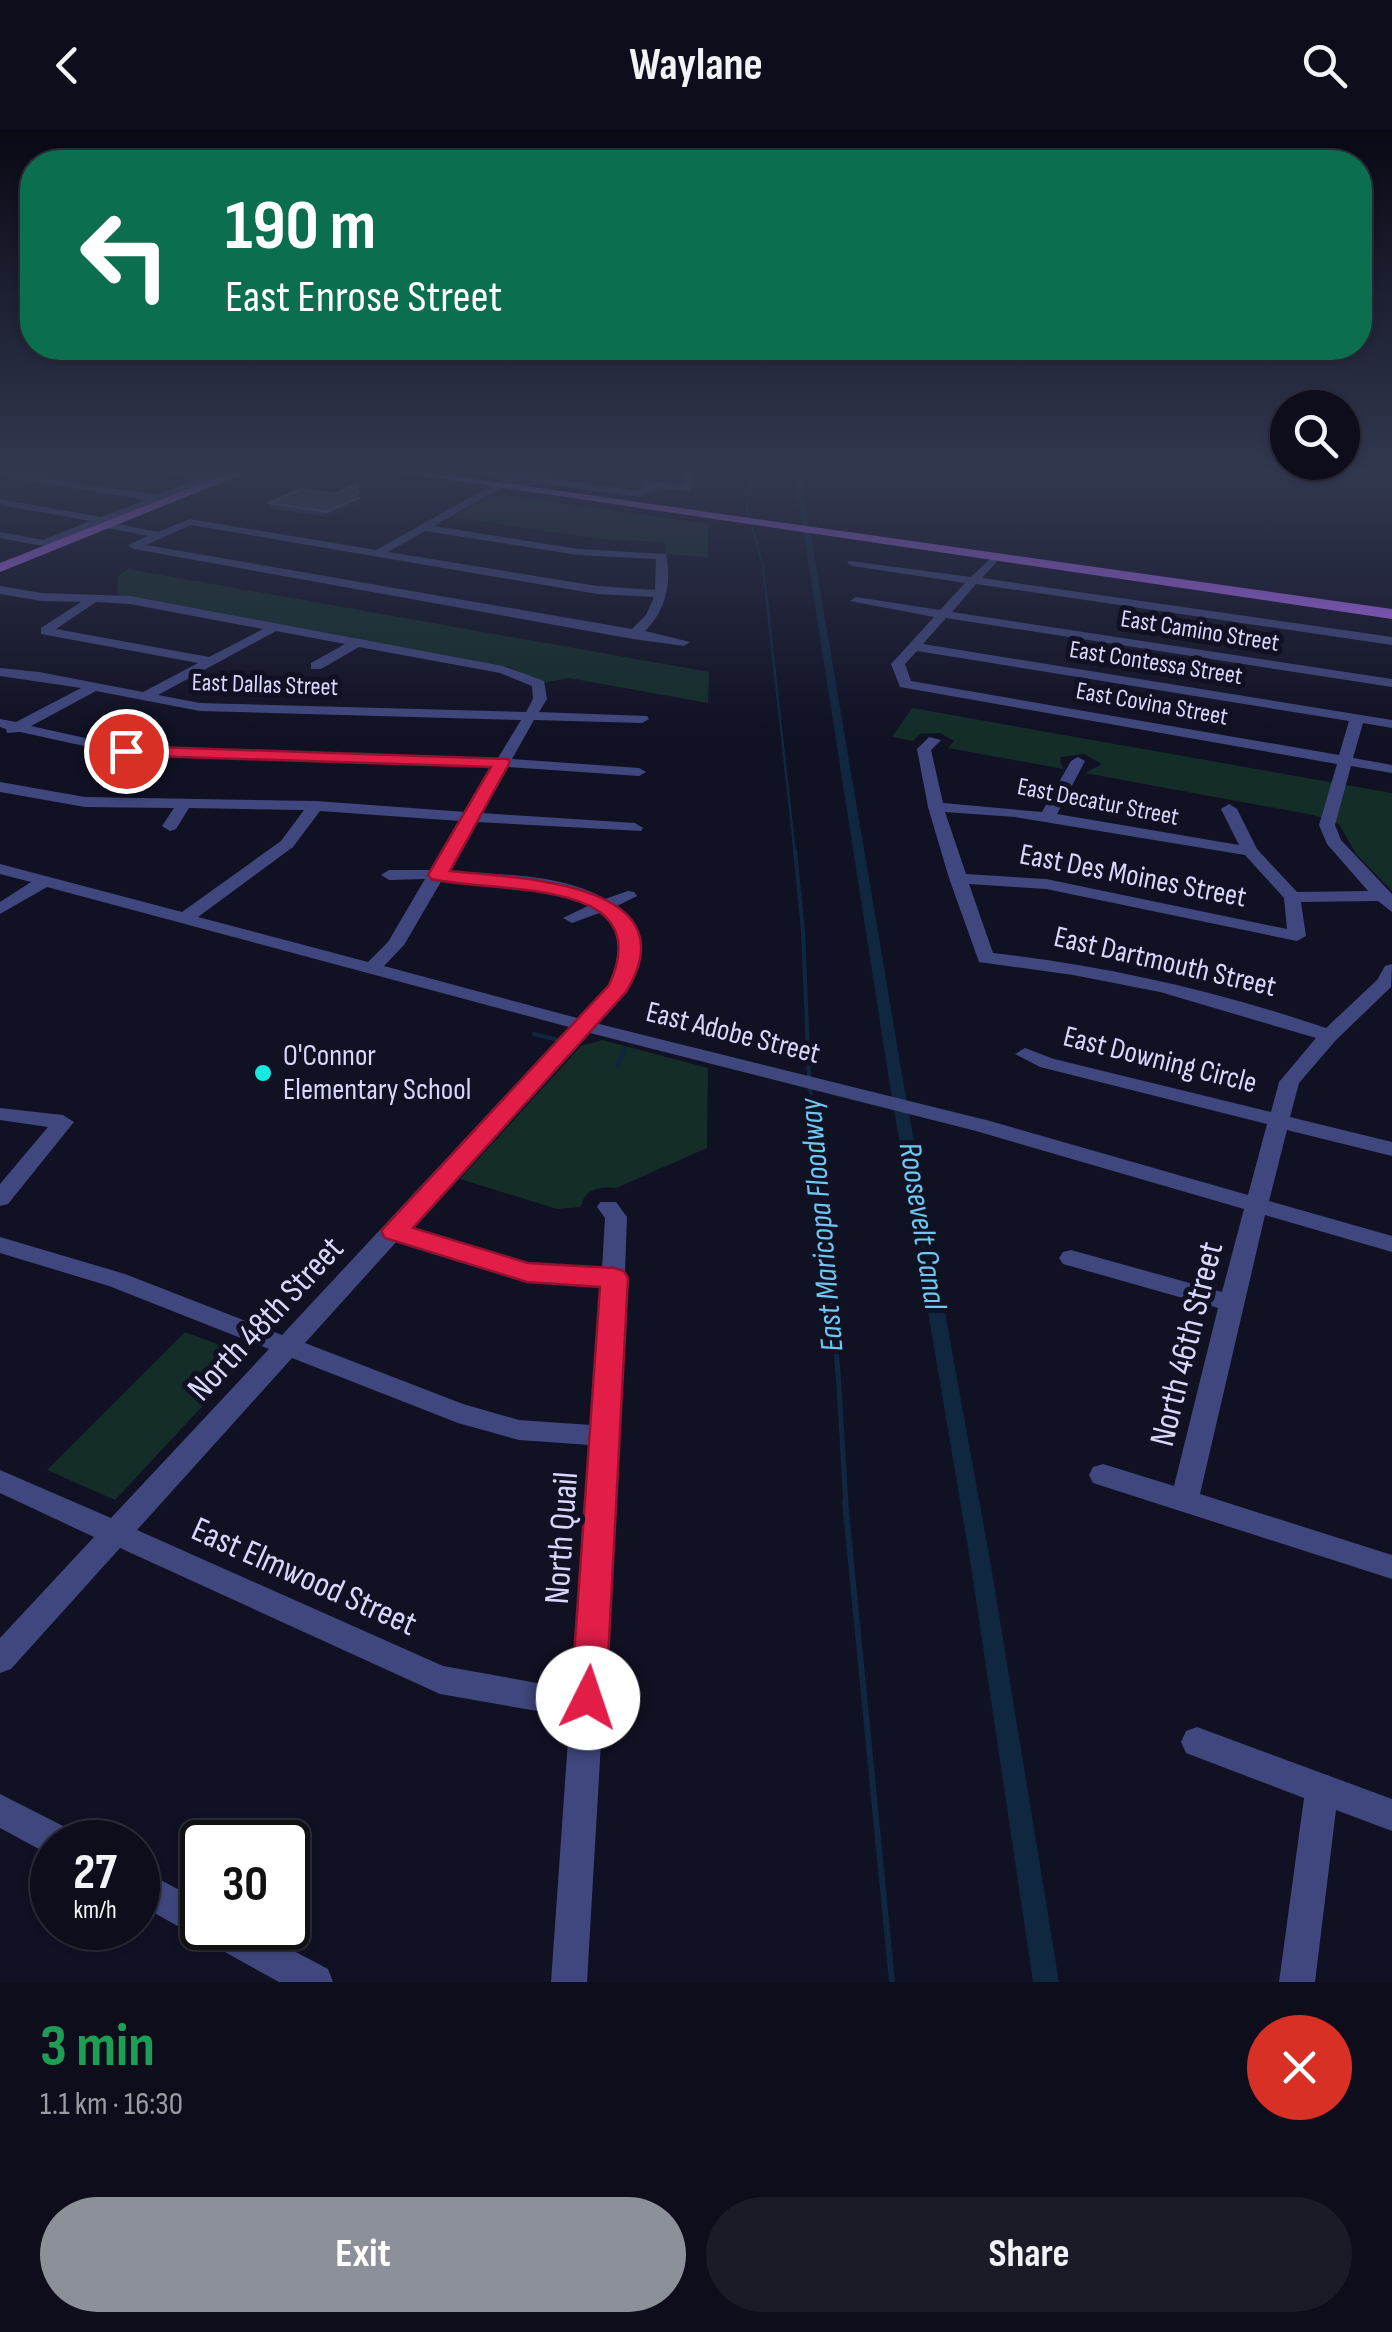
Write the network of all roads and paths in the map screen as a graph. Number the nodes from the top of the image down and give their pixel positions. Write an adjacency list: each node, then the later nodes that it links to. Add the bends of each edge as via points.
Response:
1 (199, 557): 12 (street)
2 (404, 557): 6 (street)
3 (662, 557): 14 (street)
4 (990, 557): 5 (main road)
5 (994, 558): 9 (street); 19 (main road)
6 (436, 563): 8 (street); 14 (street)
7 (853, 563): 9 (street)
8 (419, 572)
9 (973, 580): 18 (street); 22 (street)
10 (402, 581): 12 (street)
11 (0, 590): 13 (street)
12 (386, 590): 21 (street)
13 (16, 594): 15 (street); 16 (street)
14 (661, 594): 21 (street, via 653,619)
15 (95, 598): 20 (street); 27 (street, via 45,631)
16 (0, 600)
17 (856, 600): 18 (street, East Camino Street)
18 (941, 614): 25 (street); 31 (street, East Camino Street)
19 (1392, 614)
20 (275, 627): 23 (street); 27 (street)
21 (633, 635): 24 (street)
22 (1392, 641)
23 (358, 642): 26 (street); 28 (street)
24 (684, 642)
25 (912, 646): 36 (street, East Contessa Street); 43 (street, East Covina Street, via 898,664 905,684)
26 (448, 659): 29 (street); 34 (street, via 539,684)
27 (211, 661): 33 (street)
28 (316, 666)
29 (433, 668)
30 (0, 672): 32 (street, East Dallas Street)
31 (1392, 684)
32 (94, 687): 33 (street, East Dallas Street); 39 (street)
33 (142, 698): 34 (street, East Dallas Street, via 200,707)
34 (531, 714): 35 (street, East Dallas Street); 44 (street)
35 (642, 718)
36 (1357, 718): 38 (street, East Contessa Street); 43 (street)
37 (0, 723): 39 (street)
38 (1392, 724)
39 (17, 728): 40 (street); 44 (street, via 126,751)
40 (0, 736)
41 (934, 740): 50 (street, via 924,749)
42 (1078, 761): 53 (street)
43 (1345, 761): 45 (street, East Covina Street); 64 (street, via 1327,825)
44 (502, 762): 46 (street); 52 (street)
45 (1392, 769)
46 (639, 772)
47 (0, 788): 48 (street, via 60,800)
48 (184, 804): 49 (street); 54 (street)
49 (316, 806): 52 (street); 67 (street, via 288,844)
50 (936, 807): 53 (street, East Decatur Street); 60 (street)
51 (1229, 809): 56 (street)
52 (472, 816): 55 (street); 59 (street)
53 (1048, 816): 56 (street, East Decatur Street, via 1175,843)
54 (170, 826)
55 (635, 828)
56 (1250, 850): 63 (street)
57 (0, 869): 61 (street, East Adobe Street)
58 (389, 875): 59 (street)
59 (438, 875): 65 (street, via 547,885); 69 (street, via 395,945)
60 (958, 878): 63 (street, East Des Moines Street, via 1046,884 1297,936); 72 (street, East Dartmouth Street, via 985,958 1071,967 1242,1005)
61 (45, 881): 66 (street); 67 (street, East Adobe Street)
62 (628, 896): 65 (street)
63 (1292, 897): 64 (street)
64 (1389, 901)
65 (604, 905): 68 (street); 71 (street, North 48th Street, via 626,927 631,960 618,988)
66 (0, 909)
67 (185, 918): 69 (street, East Adobe Street)
68 (572, 918)
69 (372, 968): 71 (street, East Adobe Street)
70 (1392, 970): 72 (street)
71 (584, 1026): 79 (street, East Adobe Street); 80 (street, North 48th Street)
72 (1329, 1036): 75 (street, via 1289,1082)
73 (1025, 1054): 75 (street, East Downing Circle)
74 (0, 1114): 77 (street, via 63,1122)
75 (1281, 1121): 76 (street, East Downing Circle); 79 (street)
76 (1392, 1149)
77 (0, 1199)
78 (608, 1206): 84 (street, North Quail, via 616,1217)
79 (1258, 1207): 81 (street, East Adobe Street); 85 (street, North 46th Street)
80 (394, 1231): 84 (street, via 527,1273); 86 (street, North 48th Street)
81 (1392, 1244)
82 (0, 1245): 86 (street, via 117,1280)
83 (1071, 1258): 85 (street)
84 (614, 1278): 87 (street, North Quail)
85 (1231, 1303): 90 (street, North 46th Street)
86 (286, 1348): 87 (street, via 519,1430); 91 (street, North 48th Street)
87 (606, 1436): 94 (street, North Quail)
88 (1103, 1475): 90 (street)
89 (0, 1481): 91 (street, East Elmwood Street)
90 (1185, 1498): 92 (street)
91 (116, 1534): 93 (street, North 48th Street); 94 (street, East Elmwood Street, via 440,1680 537,1697)
92 (1392, 1567)
93 (0, 1659)
94 (588, 1698): 102 (street, North Quail)
95 (1197, 1742): 96 (street)
96 (1322, 1788): 98 (street); 103 (street)
97 (0, 1810): 99 (street)
98 (1392, 1815)
99 (30, 1826)
100 (256, 1950): 101 (street)
101 (315, 1982)
102 (569, 1982)
103 (1297, 1982)

